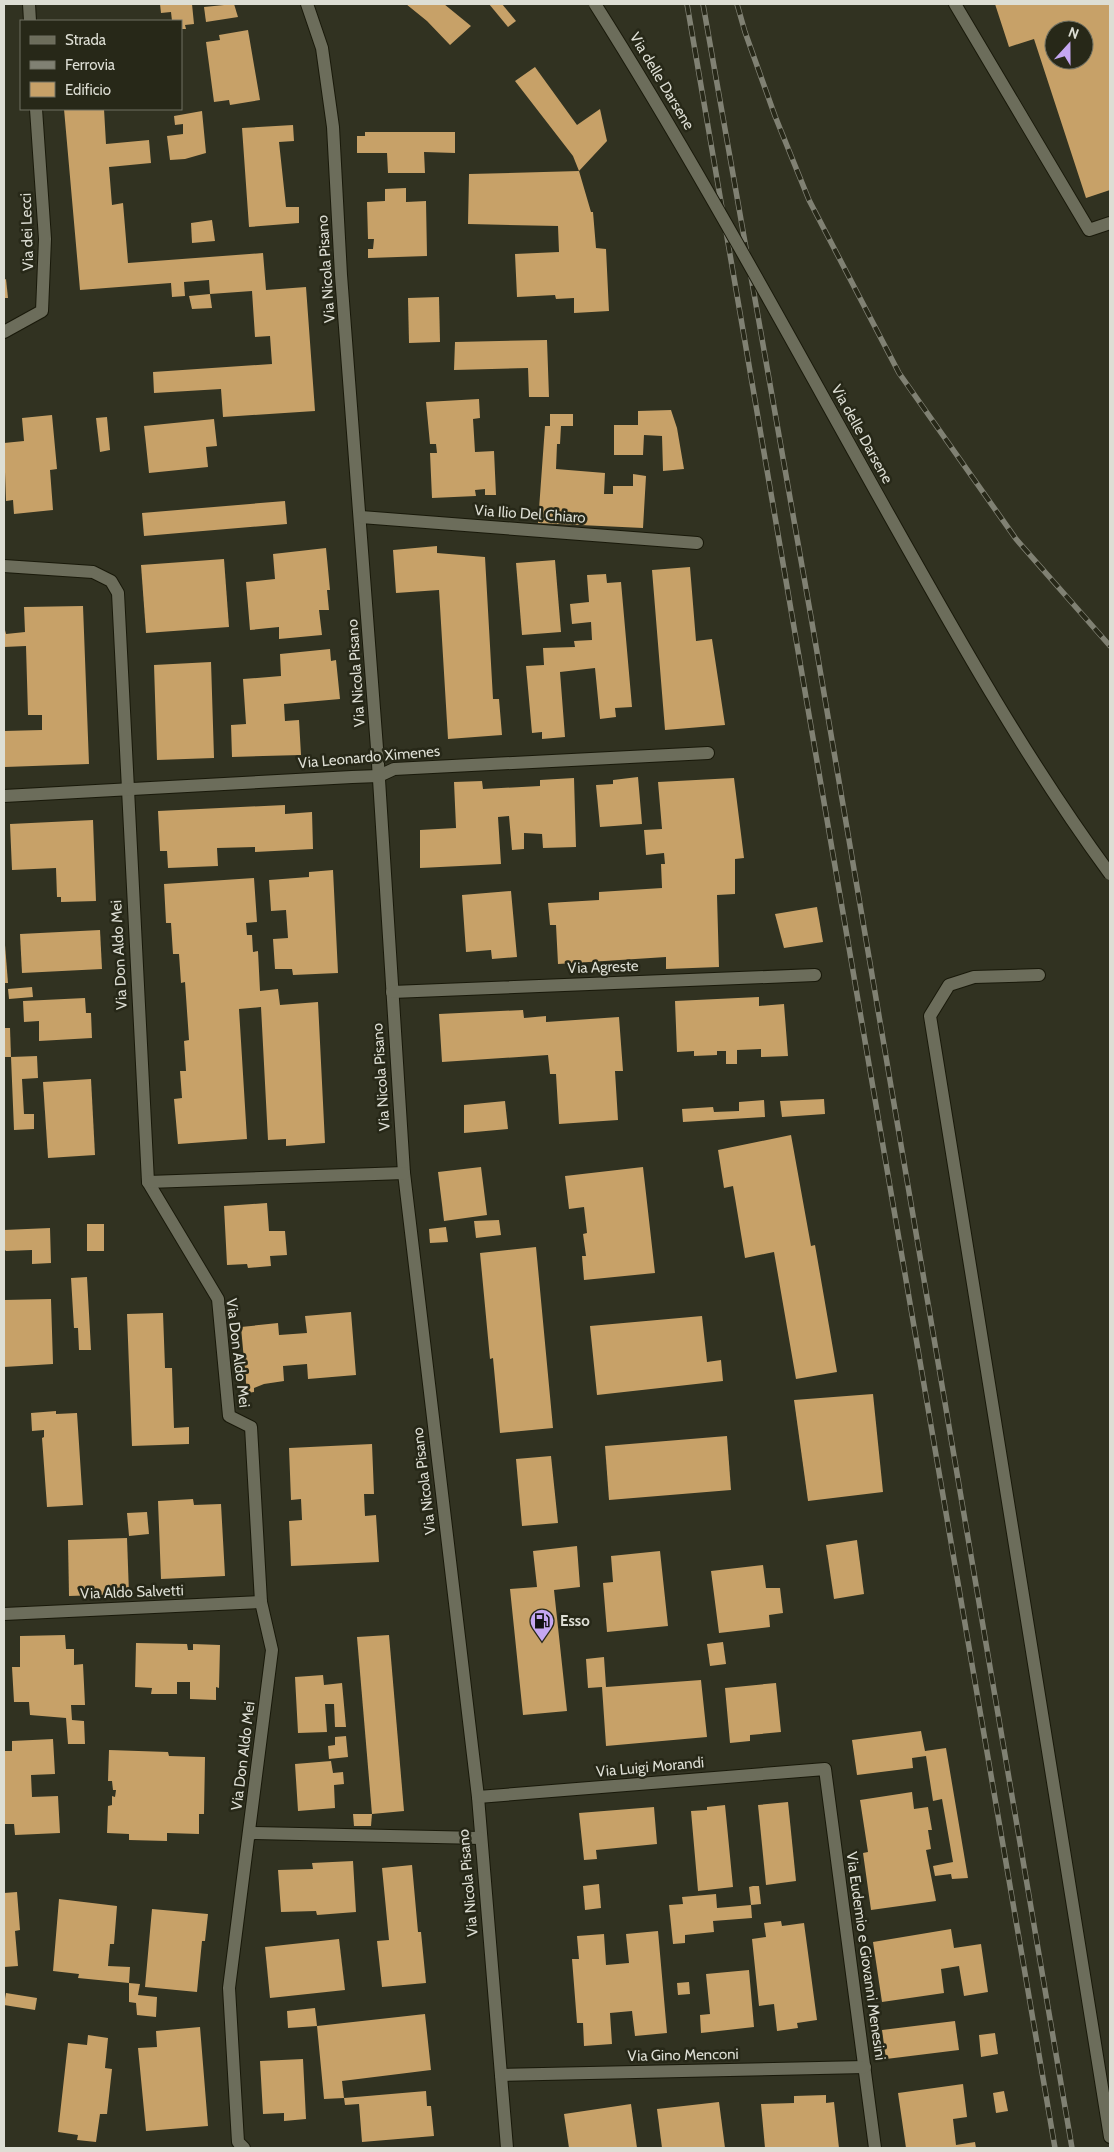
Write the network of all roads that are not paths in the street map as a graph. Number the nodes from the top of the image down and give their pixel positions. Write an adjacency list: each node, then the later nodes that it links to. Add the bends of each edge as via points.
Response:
1 (29, 4): 5 (street)
2 (307, 4): 9 (street, Via Nicola Pisano, via 324,56 333,127)
3 (595, 4): 16 (street, Via delle Darsene, bridge, via 655,99 966,651 1035,767)
4 (955, 4): 7 (street, via 1089,230)
5 (30, 20)
6 (36, 110): 8 (street, Via dei Lecci, via 45,239 42,310)
7 (1110, 223)
8 (4, 332)
9 (361, 517): 10 (street, Via Ilio Del Chiaro); 13 (street, Via Nicola Pisano)
10 (696, 543)
11 (4, 566): 14 (street, Via Don Aldo Mei, via 93,572 106,577 116,588)
12 (708, 753): 13 (street, Via Leonardo Ximenes, via 394,769)
13 (379, 776): 14 (street, Via Leonardo Ximenes); 19 (street, Via Nicola Pisano)
14 (126, 790): 15 (street, Via Leonardo Ximenes); 21 (street, Via Don Aldo Mei)
15 (4, 796)
16 (1110, 874)
17 (815, 975): 19 (street, Via Agreste)
18 (1039, 976): 30 (street, via 974,977 949,985 930,1016)
19 (392, 992): 20 (street, Via Nicola Pisano)
20 (404, 1173): 21 (street); 25 (street, Via Nicola Pisano)
21 (148, 1182): 22 (street, Via Don Aldo Mei, via 218,1299 229,1416 252,1427)
22 (261, 1602): 23 (street, Via Aldo Salvetti); 26 (street, Via Don Aldo Mei, via 272,1650)
23 (4, 1614)
24 (825, 1769): 25 (street, Via Luigi Morandi); 28 (street, Via Eudemio e Giovanni Menesini)
25 (478, 1797): 27 (street, Via Nicola Pisano)
26 (250, 1833): 27 (street); 31 (street, Via Don Aldo Mei, via 229,1988 238,2142)
27 (480, 1838): 29 (street, Via Nicola Pisano)
28 (865, 2067): 29 (street, Via Gino Menconi); 33 (street, Via Eudemio e Giovanni Menesini)
29 (501, 2075): 32 (street, Via Nicola Pisano)
30 (1110, 2137)
31 (244, 2148)
32 (507, 2148)
33 (875, 2148)

